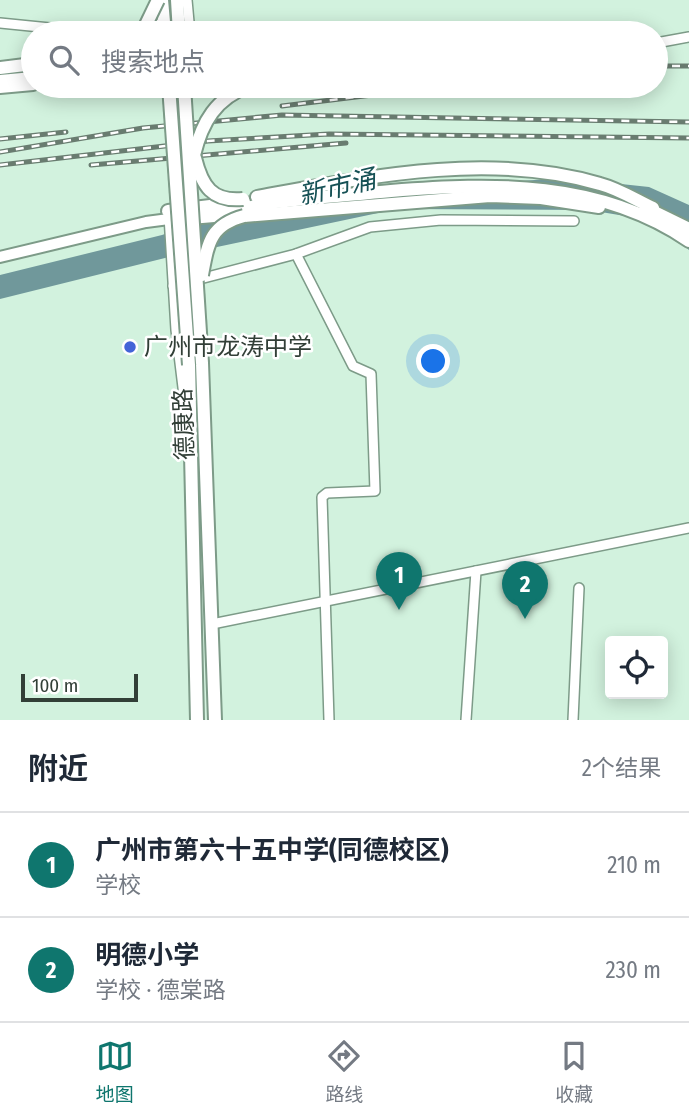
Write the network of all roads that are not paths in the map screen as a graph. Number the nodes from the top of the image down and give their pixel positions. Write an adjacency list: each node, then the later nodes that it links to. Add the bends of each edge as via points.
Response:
1 (157, 0): 4 (main road, bridge); 5 (street); 6 (main road)
2 (177, 0): 7 (main road)
3 (187, 0): 8 (street)
4 (147, 21)
5 (154, 21)
6 (162, 21)
7 (178, 21)
8 (189, 21)
9 (0, 23): 10 (street)
10 (21, 25)
11 (689, 37): 12 (street)
12 (668, 41)
13 (21, 63): 14 (main road)
14 (0, 66)
15 (21, 78): 16 (street)
16 (0, 80)
17 (21, 86): 18 (street)
18 (0, 88)
19 (170, 98): 35 (main road, 德康路, bridge)
20 (185, 98): 22 (main road, 德康路, bridge)
21 (227, 98): 23 (main road, bridge, via 211,113)
22 (187, 121): 23 (main road, bridge); 34 (main road, 德康路, bridge)
23 (194, 155): 26 (main road, bridge, via 210,193 231,200 371,177 502,170 599,183)
24 (322, 193): 25 (main road, via 519,187 577,194); 26 (main road, via 457,180 521,180 584,188); 27 (main road)
25 (641, 213): 30 (main road); 34 (main road, bridge, via 541,198 490,196 253,215 227,221 215,230)
26 (666, 215): 29 (main road)
27 (169, 219): 32 (street); 33 (street)
28 (574, 222): 31 (street, via 441,220 370,227)
29 (689, 229)
30 (689, 241)
31 (296, 254): 33 (street); 39 (street, via 353,366 371,374 375,491 322,497)
32 (5, 256)
33 (173, 286): 35 (street, via 179,366)
34 (198, 293): 40 (main road, 德康路, bridge)
35 (191, 433): 41 (main road, 德康路)
36 (689, 528): 37 (street)
37 (476, 571): 39 (street); 44 (street)
38 (579, 589): 45 (street)
39 (324, 601): 40 (street); 43 (street)
40 (212, 624): 42 (main road, 德康路)
41 (197, 720)
42 (215, 720)
43 (328, 720)
44 (466, 720)
45 (573, 720)

